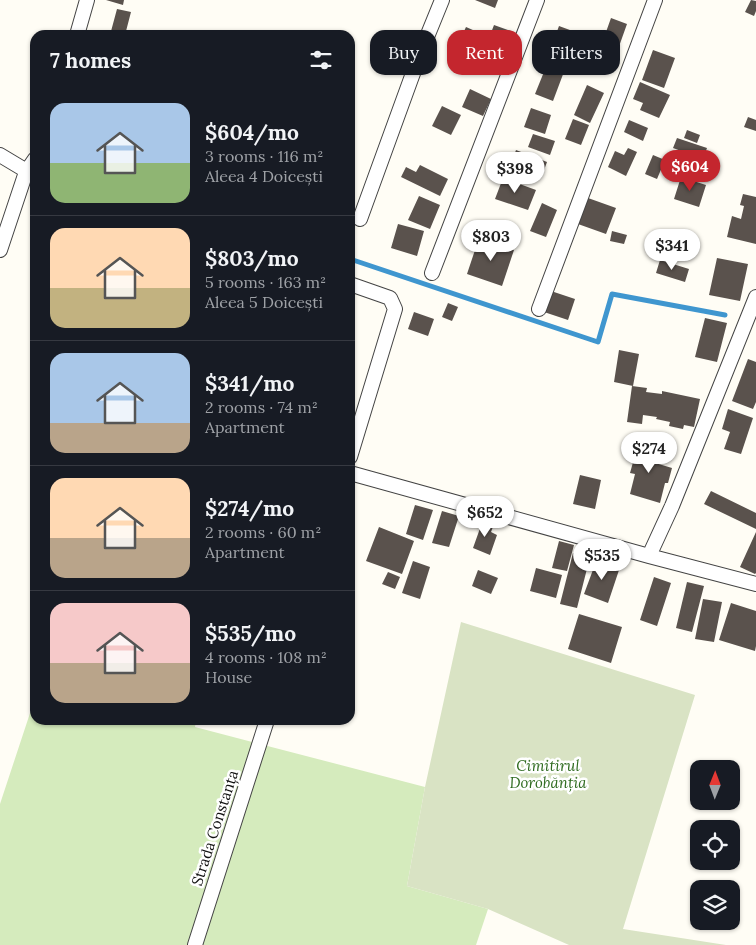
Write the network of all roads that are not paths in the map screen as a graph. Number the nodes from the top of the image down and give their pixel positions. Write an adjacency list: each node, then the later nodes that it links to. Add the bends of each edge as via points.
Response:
1 (86, 0): 5 (street)
2 (442, 0): 8 (street)
3 (537, 0): 10 (street)
4 (655, 0): 13 (street)
5 (79, 30)
6 (0, 155): 7 (street)
7 (30, 174): 9 (street)
8 (360, 219)
9 (0, 250)
10 (432, 273)
11 (355, 286): 14 (street, via 390,298 395,308)
12 (756, 298): 16 (street)
13 (539, 309)
14 (355, 440)
15 (355, 474): 16 (street)
16 (649, 556): 17 (street)
17 (756, 584)
18 (264, 725): 19 (street, Strada Constanța)
19 (195, 945)

